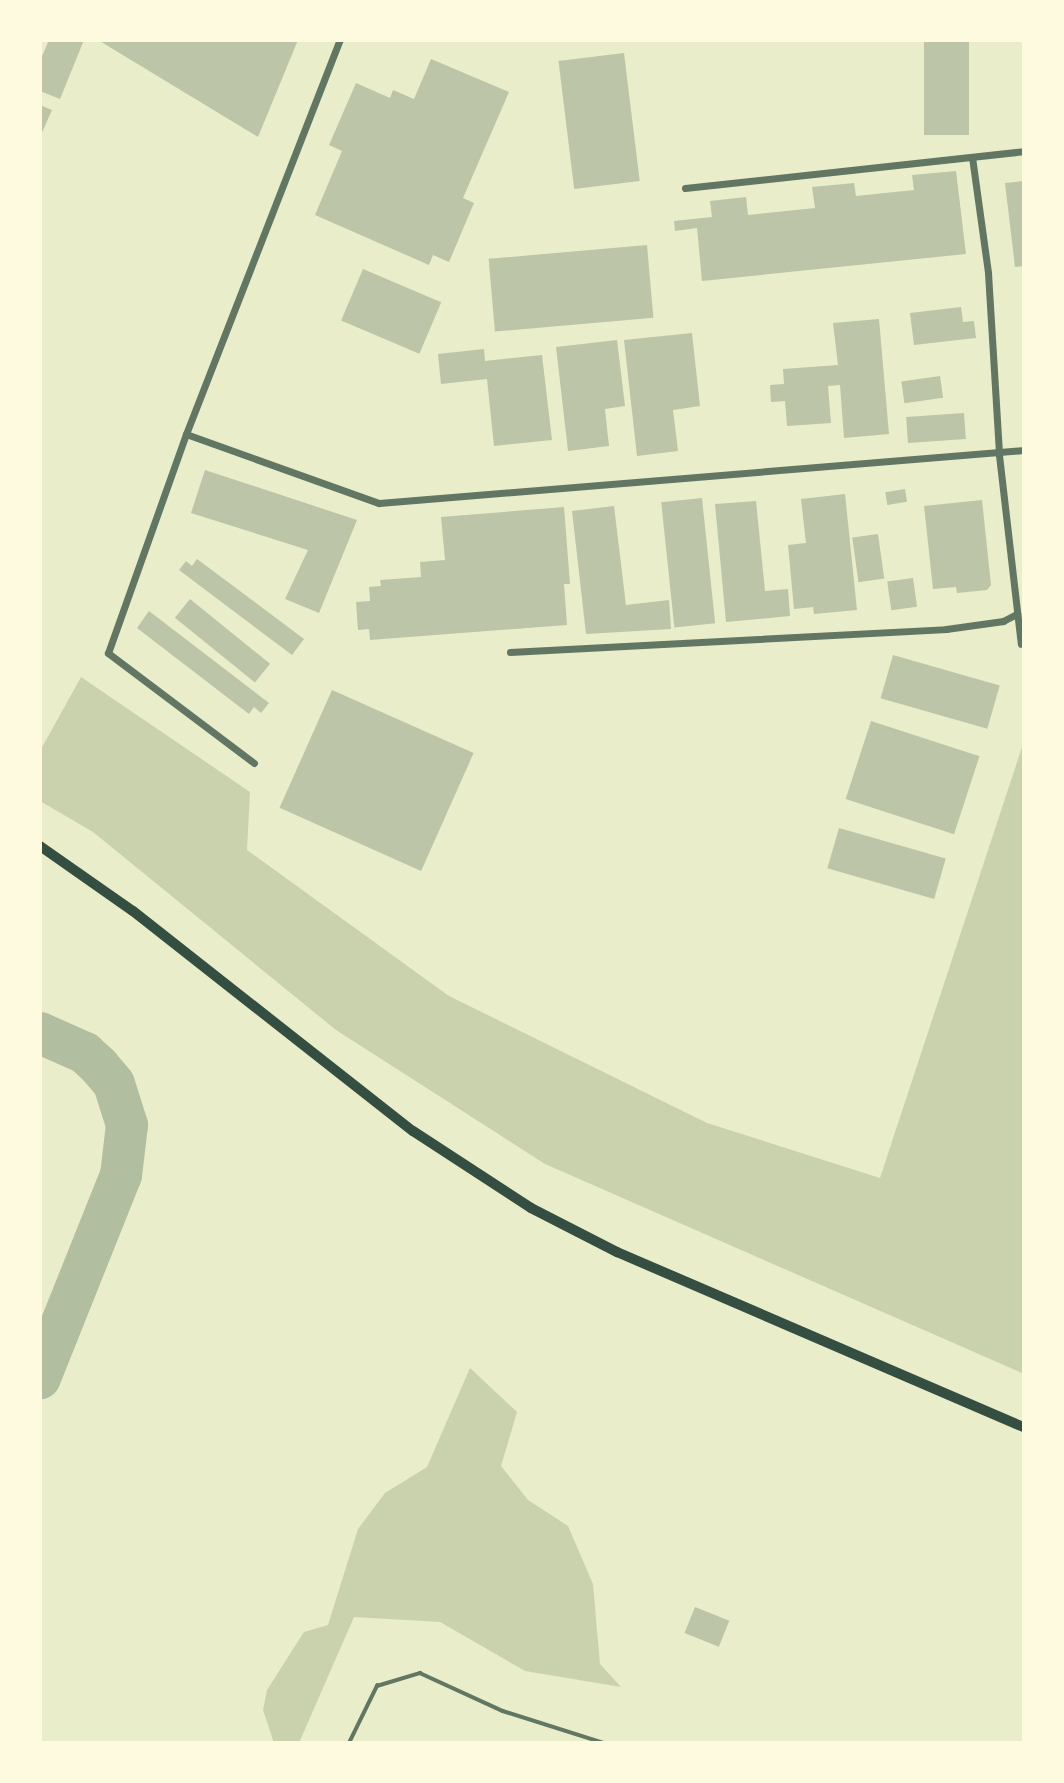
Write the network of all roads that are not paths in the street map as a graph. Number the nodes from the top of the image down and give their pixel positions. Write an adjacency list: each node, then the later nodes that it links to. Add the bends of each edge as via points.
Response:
1 (340, 40): 5 (street)
2 (1024, 151): 3 (street)
3 (972, 157): 4 (street); 7 (street, via 988,273)
4 (685, 188)
5 (186, 433): 7 (street, via 379,503); 11 (street, via 108,653)
6 (1024, 450): 7 (street)
7 (999, 455): 8 (street)
8 (1017, 614): 9 (street); 10 (street, via 1003,621 946,629)
9 (1021, 644)
10 (510, 652)
11 (254, 763)
12 (40, 846): 13 (main road, via 133,911 405,1125 531,1208 659,1271)
13 (1024, 1427)
14 (349, 1743): 15 (lane, via 377,1686 420,1673 503,1711)
15 (604, 1743)

